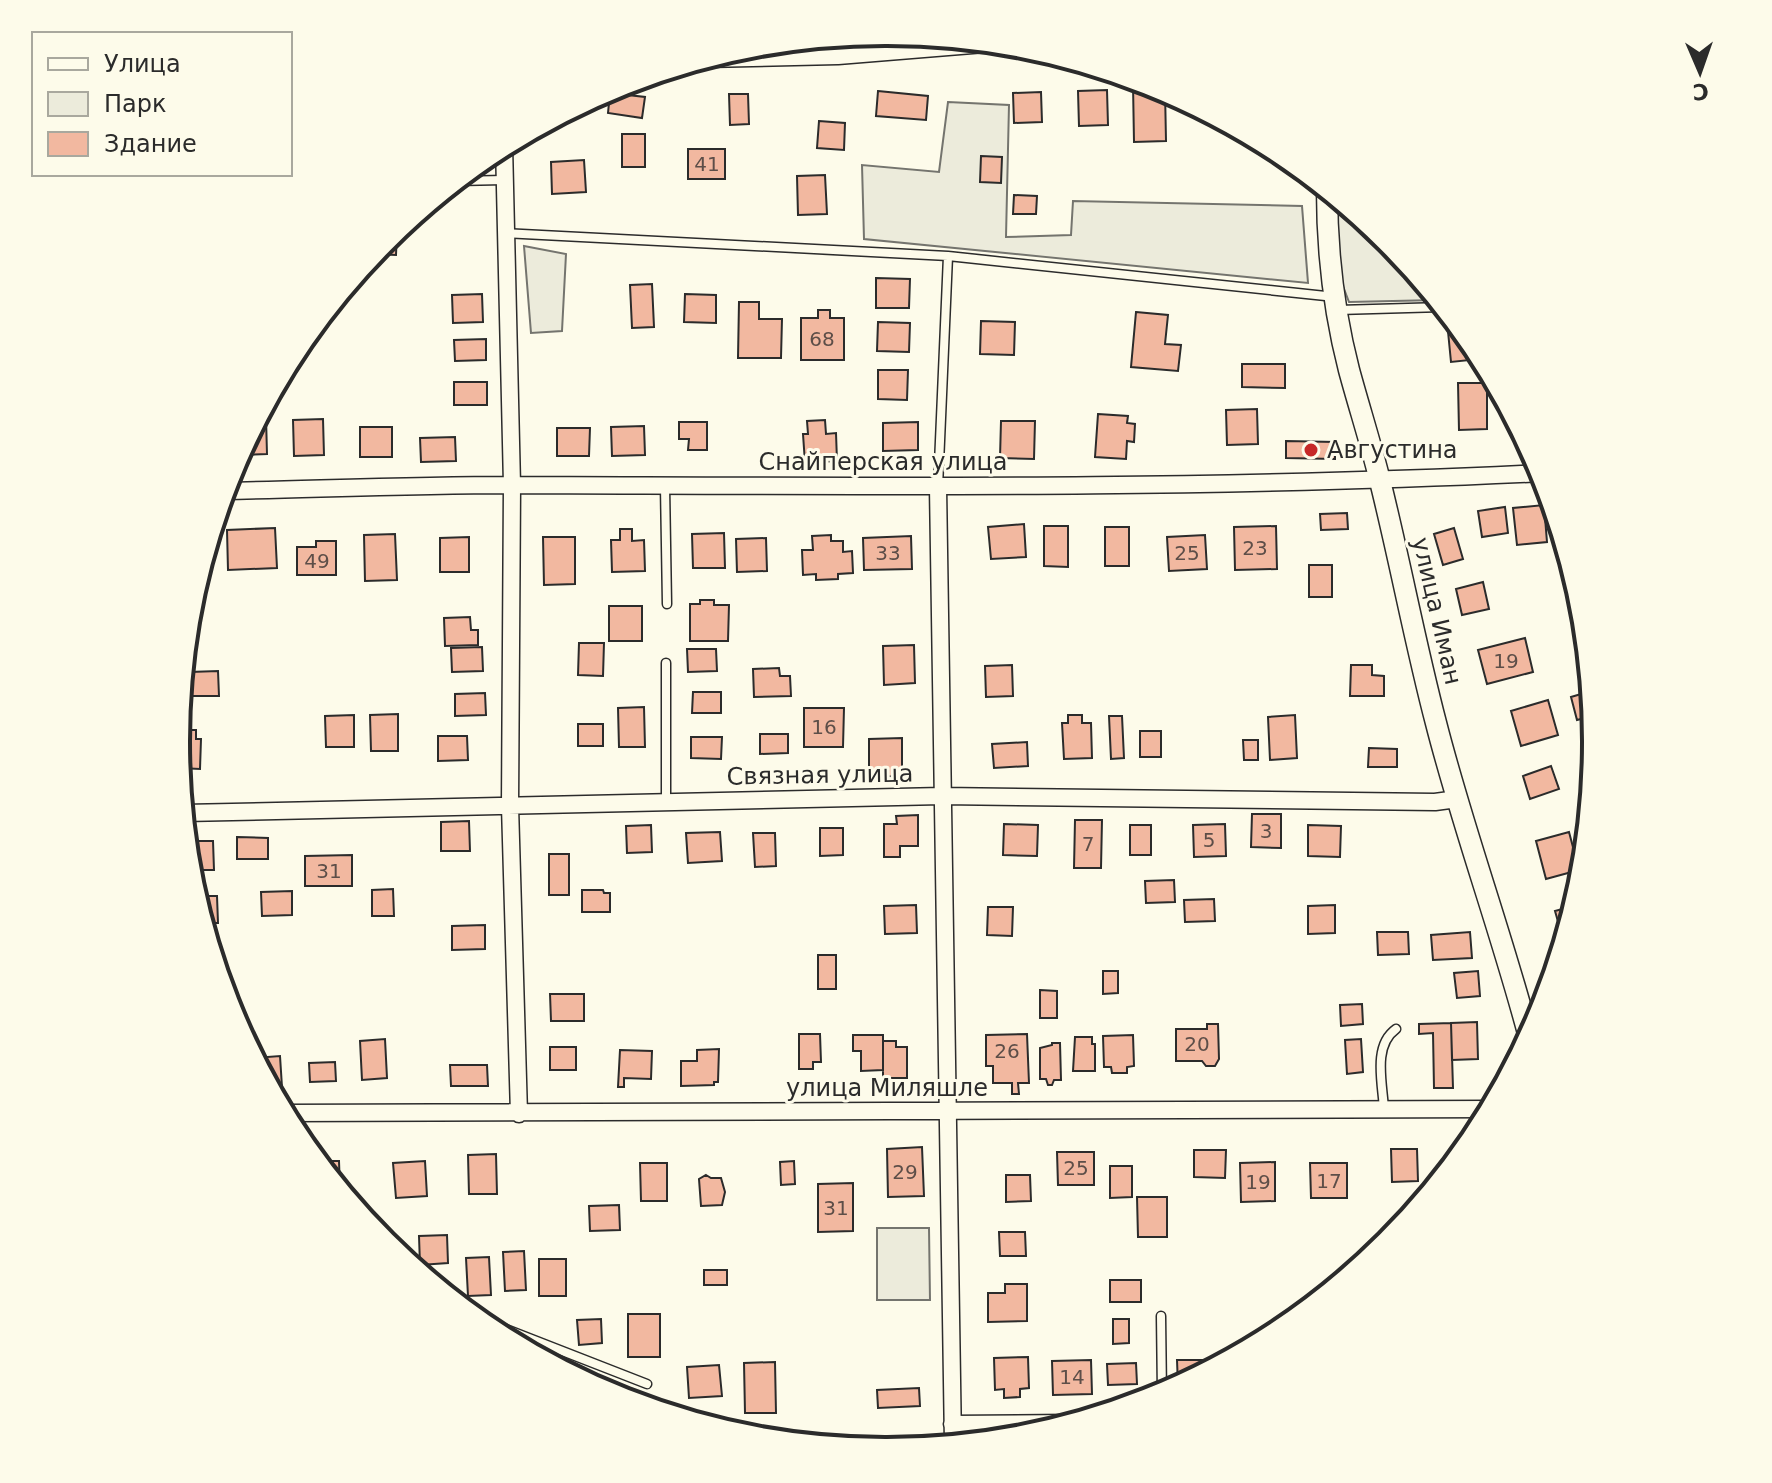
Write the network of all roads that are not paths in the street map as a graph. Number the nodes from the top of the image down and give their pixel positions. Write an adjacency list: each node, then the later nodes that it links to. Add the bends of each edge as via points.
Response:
1 (938, 48): 2 (street)
2 (758, 58)
3 (504, 160): 4 (street)
4 (504, 180): 5 (lane); 7 (street)
5 (476, 181)
6 (1327, 204): 9 (street, улица Иман)
7 (505, 233): 8 (lane); 13 (street)
8 (948, 256): 9 (lane); 16 (lane)
9 (1336, 304): 10 (lane); 12 (street, улица Иман)
10 (1429, 307)
11 (1528, 474): 12 (street, Снайперская улица)
12 (1380, 481): 16 (street, Снайперская улица); 20 (street, улица Иман)
13 (512, 485): 14 (street, Снайперская улица); 15 (street, Снайперская улица); 22 (street)
14 (665, 486): 16 (street, Снайперская улица); 17 (lane)
15 (239, 487)
16 (938, 487): 19 (street)
17 (667, 604)
18 (666, 663): 21 (lane)
19 (942, 796): 20 (street, Связная улица); 21 (street, Связная улица); 28 (street)
20 (1457, 799): 24 (street, улица Иман)
21 (666, 802): 22 (street, Связная улица)
22 (510, 806): 23 (street, Связная улица); 30 (street)
23 (194, 813)
24 (1524, 1019)
25 (1396, 1029): 27 (lane, via 1384,1039 1381,1054)
26 (1476, 1109): 27 (street, улица Миляшле)
27 (1384, 1110): 28 (street, улица Миляшле)
28 (946, 1112): 30 (street, улица Миляшле); 36 (street)
29 (299, 1113): 30 (street, улица Миляшле)
30 (519, 1114)
31 (1161, 1316): 33 (lane)
32 (528, 1338): 34 (lane)
33 (1162, 1380)
34 (647, 1384)
35 (1024, 1423): 36 (street)
36 (952, 1424): 37 (street)
37 (952, 1434)

